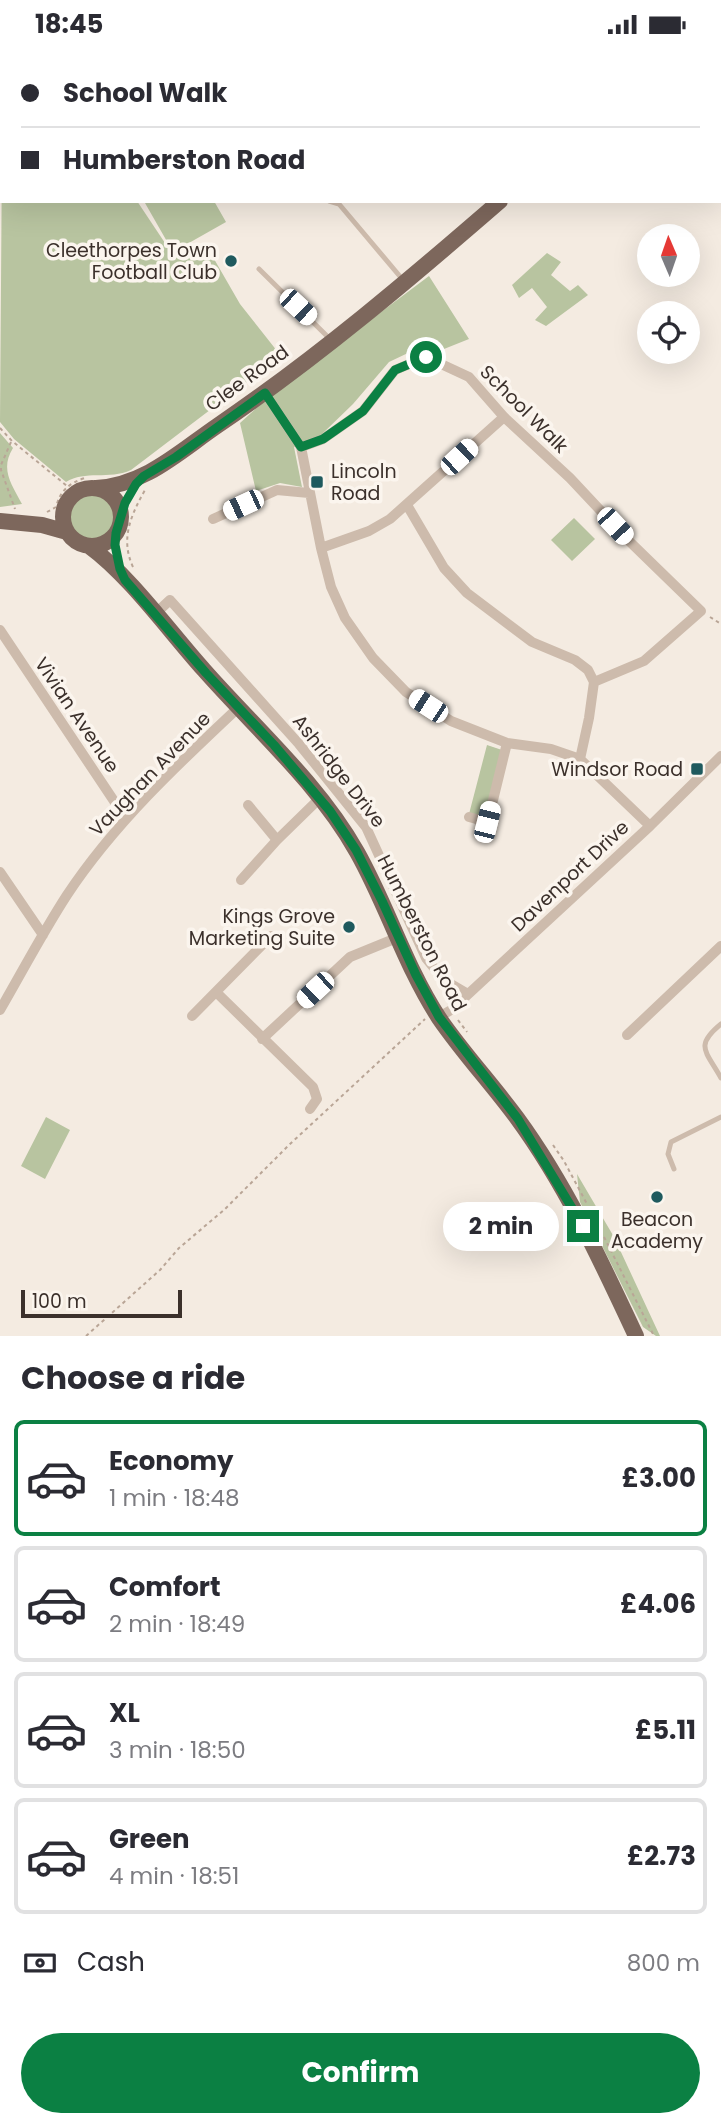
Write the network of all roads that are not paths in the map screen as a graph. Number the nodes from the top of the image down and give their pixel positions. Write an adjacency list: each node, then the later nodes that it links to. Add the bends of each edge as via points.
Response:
1 (337, 203): 4 (lane)
2 (498, 203): 4 (main road, Clee Road)
3 (259, 268): 5 (lane)
4 (406, 283): 5 (main road, Clee Road)
5 (332, 341): 6 (main road, Clee Road)
6 (265, 393): 8 (street); 9 (main road, Clee Road)
7 (504, 417): 8 (street, School Walk, via 469,377 426,357 395,370 363,411 323,439); 12 (street); 24 (street, School Walk, via 701,611 644,661)
8 (301, 447): 11 (street)
9 (144, 476): 10 (main road, Clee Road); 14 (main road, Clee Road)
10 (96, 488): 13 (main road, via 80,490); 14 (main road, via 113,497)
11 (309, 493): 15 (street, via 277,490); 20 (street)
12 (408, 505): 20 (street, via 369,531); 24 (street, via 444,568 467,593 532,642 575,660)
13 (64, 509): 16 (main road, via 41,520); 17 (main road)
14 (121, 514): 18 (main road)
15 (213, 519)
16 (15, 522): 17 (main road)
17 (67, 532): 19 (main road)
18 (116, 533): 19 (main road, via 104,543); 21 (main road, Humberston Road, via 116,557)
19 (89, 546): 21 (main road, Humberston Road)
20 (321, 548): 26 (street, via 345,618 373,659 406,692 451,721)
21 (125, 580): 22 (main road, Humberston Road)
22 (155, 614): 25 (main road, Humberston Road); 44 (street, Ashridge Drive, via 170,600 299,744 366,827 426,958 444,980)
23 (0, 630): 32 (street, Vivian Avenue)
24 (594, 682): 27 (street)
25 (239, 707): 29 (main road, Humberston Road); 32 (street, Vaughan Avenue)
26 (507, 743): 27 (street); 33 (street)
27 (580, 758): 34 (street)
28 (719, 761): 34 (street, Davenport Drive)
29 (320, 798): 36 (street); 41 (main road, Humberston Road, via 356,850)
30 (248, 805): 36 (street)
31 (469, 817): 33 (street)
32 (125, 819): 39 (street, Vaughan Avenue)
33 (487, 822): 35 (street)
34 (650, 826): 44 (street, Davenport Drive)
35 (484, 837)
36 (277, 840): 38 (street)
37 (0, 872): 39 (street)
38 (241, 880)
39 (43, 935): 45 (street, Vaughan Avenue)
40 (271, 936): 43 (street)
41 (399, 937): 46 (main road, Humberston Road); 50 (street, via 350,957)
42 (721, 946): 49 (street)
43 (216, 992): 47 (street); 50 (street)
44 (468, 994): 46 (street, Davenport Drive, via 451,1010)
45 (0, 1010)
46 (437, 1013): 55 (main road, Humberston Road, via 518,1119 565,1195)
47 (192, 1016)
48 (721, 1024): 51 (lane, via 704,1041)
49 (627, 1035)
50 (262, 1039): 52 (street, via 316,1090 316,1103)
51 (721, 1078)
52 (310, 1109)
53 (721, 1117): 54 (lane, via 671,1143 668,1154)
54 (674, 1169)
55 (636, 1336)

